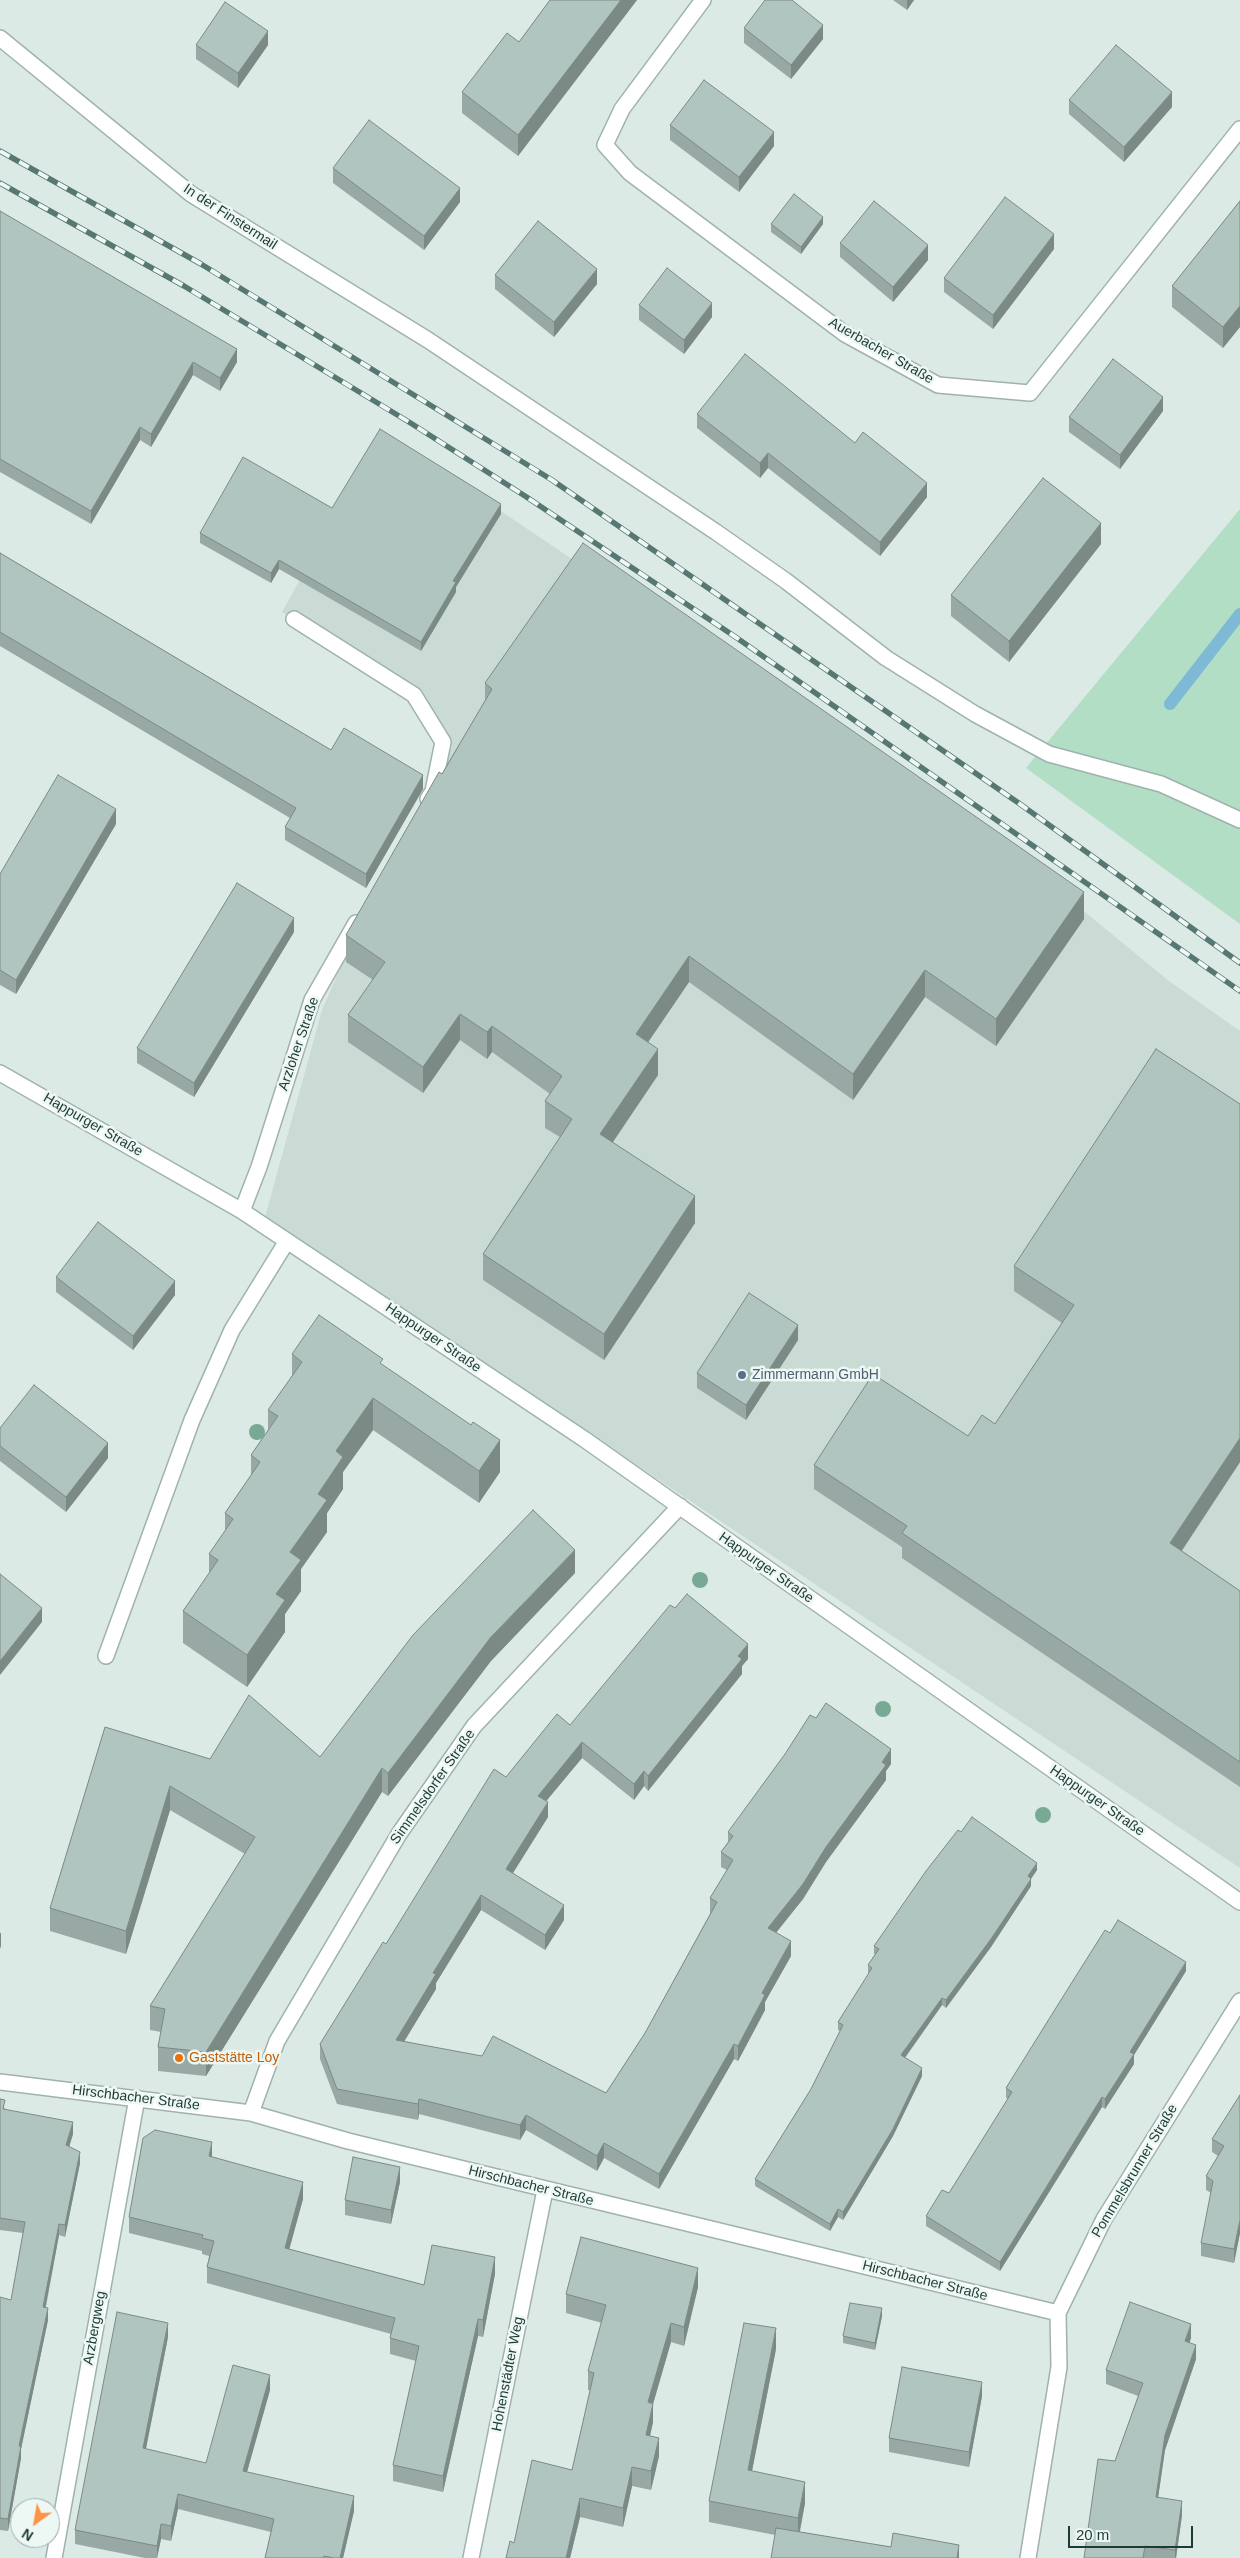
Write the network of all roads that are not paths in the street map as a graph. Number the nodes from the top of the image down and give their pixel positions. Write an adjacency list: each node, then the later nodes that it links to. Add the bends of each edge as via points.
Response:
1 (703, 0): 3 (street, Auerbacher Straße, via 622,109 605,145 630,173 845,334 938,385 1030,392)
2 (0, 38): 6 (street, In der Finstermail, via 191,194 428,340 716,532 886,658 975,714 1049,754 1161,784)
3 (1240, 129)
4 (294, 619): 5 (street, via 414,695 443,742 432,791)
5 (418, 816)
6 (1240, 820)
7 (366, 906): 9 (street, Arzloher Straße, via 312,1000 259,1167)
8 (0, 1072): 9 (street, Happurger Straße)
9 (242, 1210): 10 (street, Happurger Straße)
10 (287, 1241): 11 (street, Happurger Straße); 12 (street, via 232,1330 192,1420)
11 (680, 1506): 13 (street, Happurger Straße); 17 (street, Simmelsdorfer Straße, via 474,1726 399,1834 277,2041)
12 (106, 1656)
13 (1240, 1902)
14 (1240, 2001): 19 (street, Pommelsbrunner Straße, via 1104,2219)
15 (0, 2082): 16 (street, Hirschbacher Straße)
16 (137, 2098): 17 (street, Hirschbacher Straße); 20 (street, Arzbergweg)
17 (252, 2113): 18 (street, Hirschbacher Straße, via 348,2141)
18 (545, 2190): 19 (street, Hirschbacher Straße); 21 (street, Hohenstädter Weg)
19 (1058, 2313): 22 (street, Pommelsbrunner Straße, via 1060,2367)
20 (54, 2558)
21 (470, 2558)
22 (1028, 2558)

